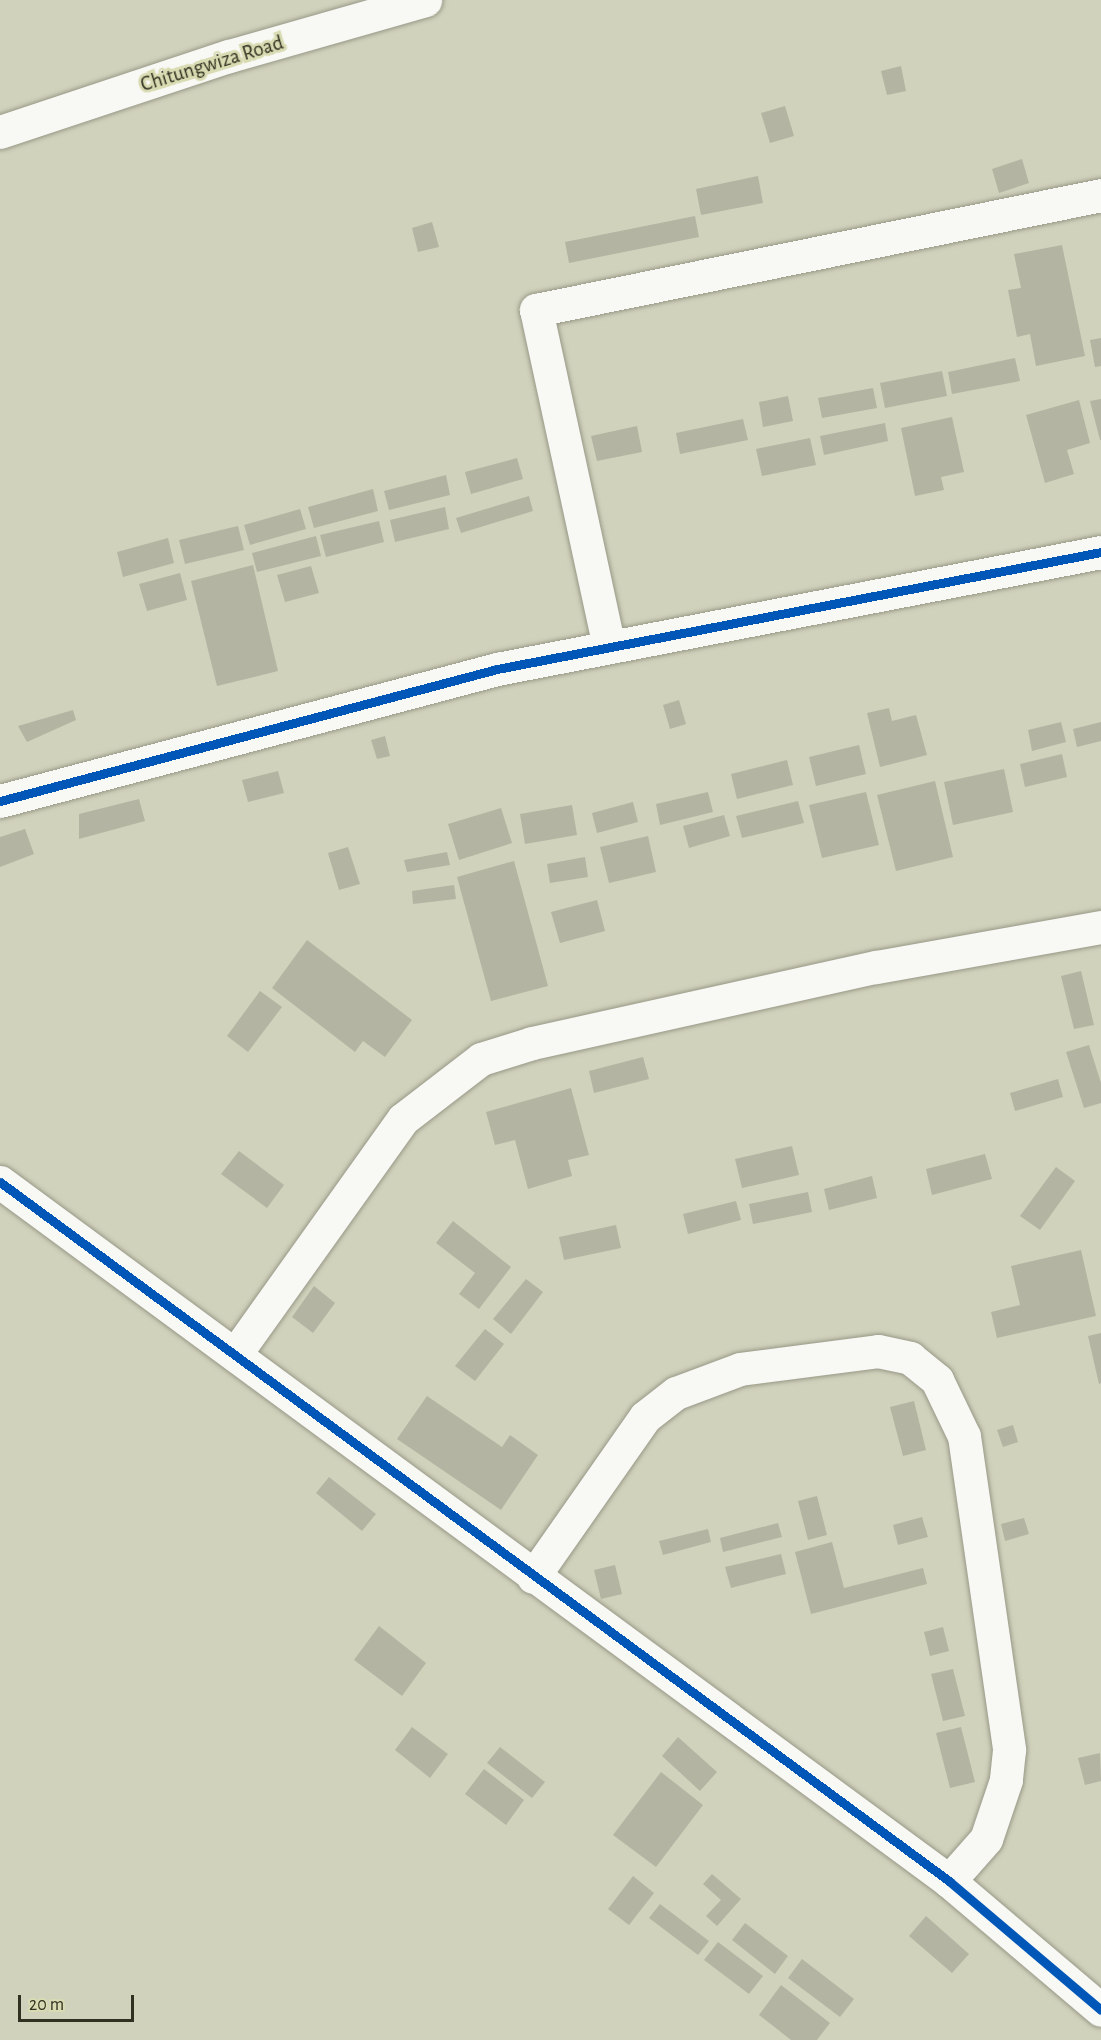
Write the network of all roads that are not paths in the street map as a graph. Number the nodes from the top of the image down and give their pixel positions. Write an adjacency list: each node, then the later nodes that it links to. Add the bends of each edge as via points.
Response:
1 (425, 0): 2 (street, Chitungwiza Road, via 229,57)
2 (0, 132)
3 (1101, 195): 5 (street, via 536,310)
4 (1101, 552): 5 (street)
5 (609, 647): 6 (street, via 442,682)
6 (0, 801)
7 (1101, 927): 9 (street, via 865,969 532,1042 481,1059 403,1119)
8 (0, 1182): 9 (street)
9 (236, 1353): 10 (street)
10 (533, 1577): 11 (street); 11 (street, via 645,1417 676,1393 740,1369 878,1351 910,1358 938,1380 964,1436 1009,1750 1006,1780 986,1839)
11 (949, 1881): 12 (street)
12 (1101, 2010)

